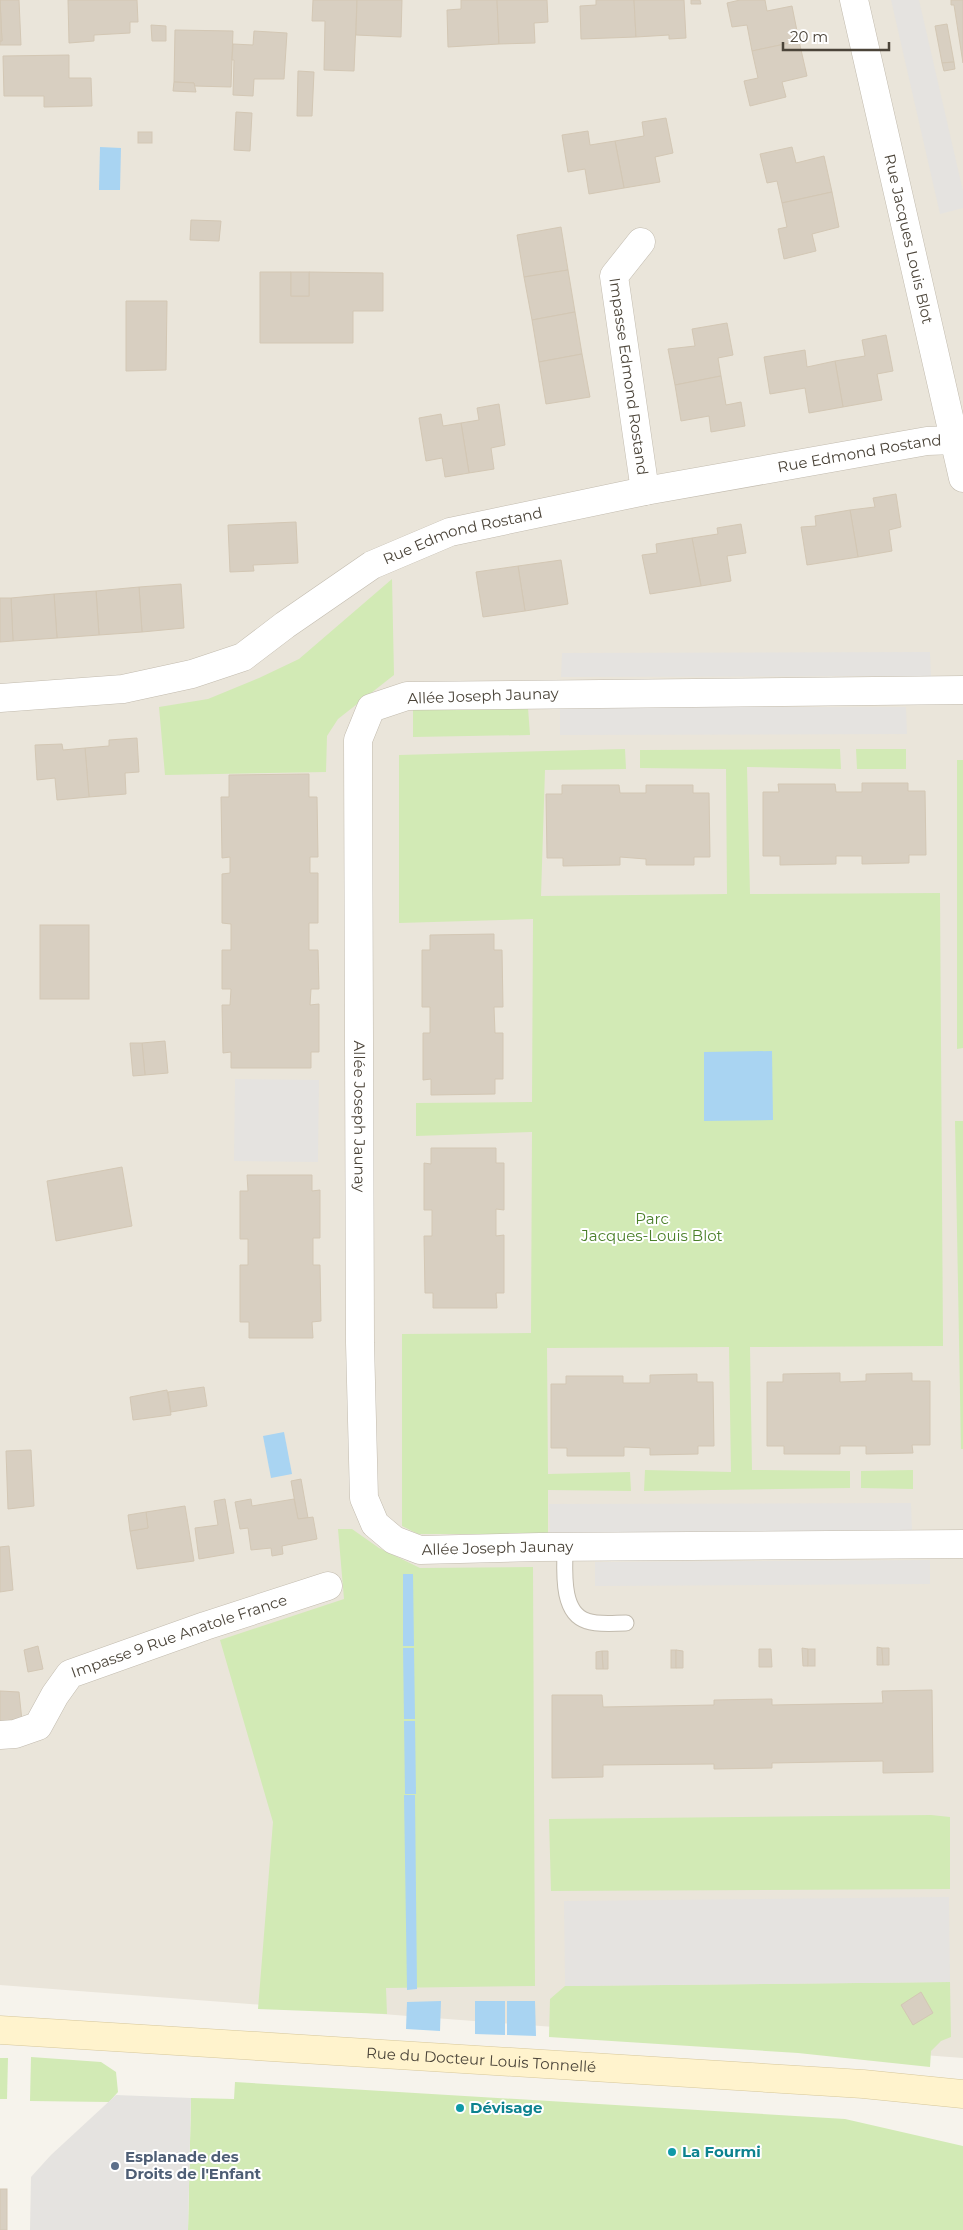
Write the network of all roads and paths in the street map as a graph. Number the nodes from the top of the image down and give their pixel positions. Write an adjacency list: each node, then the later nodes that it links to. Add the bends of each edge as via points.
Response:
1 (854, 0): 3 (street, Rue Jacques Louis Blot)
2 (641, 242): 5 (street, Impasse Edmond Rostand, via 614,276)
3 (955, 440): 4 (street, Rue Jacques Louis Blot); 5 (street, Rue Edmond Rostand, via 927,441)
4 (963, 478)
5 (645, 491): 7 (street, Rue Edmond Rostand, via 450,532 372,565 243,657 192,674 123,689)
6 (963, 690): 9 (street, Allée Joseph Jaunay, via 407,696 370,708 358,740 360,1343 364,1498 375,1524 394,1540 420,1550)
7 (0, 698)
8 (963, 1544): 9 (street, Allée Joseph Jaunay)
9 (565, 1547): 11 (lane, via 565,1590 573,1612 586,1621)
10 (328, 1586): 12 (street, Impasse 9 Rue Anatole France, via 70,1674 38,1726)
11 (626, 1623)
12 (0, 1736)
13 (0, 2030): 14 (street, Rue du Docteur Louis Tonnellé, via 833,2082)
14 (963, 2094)

